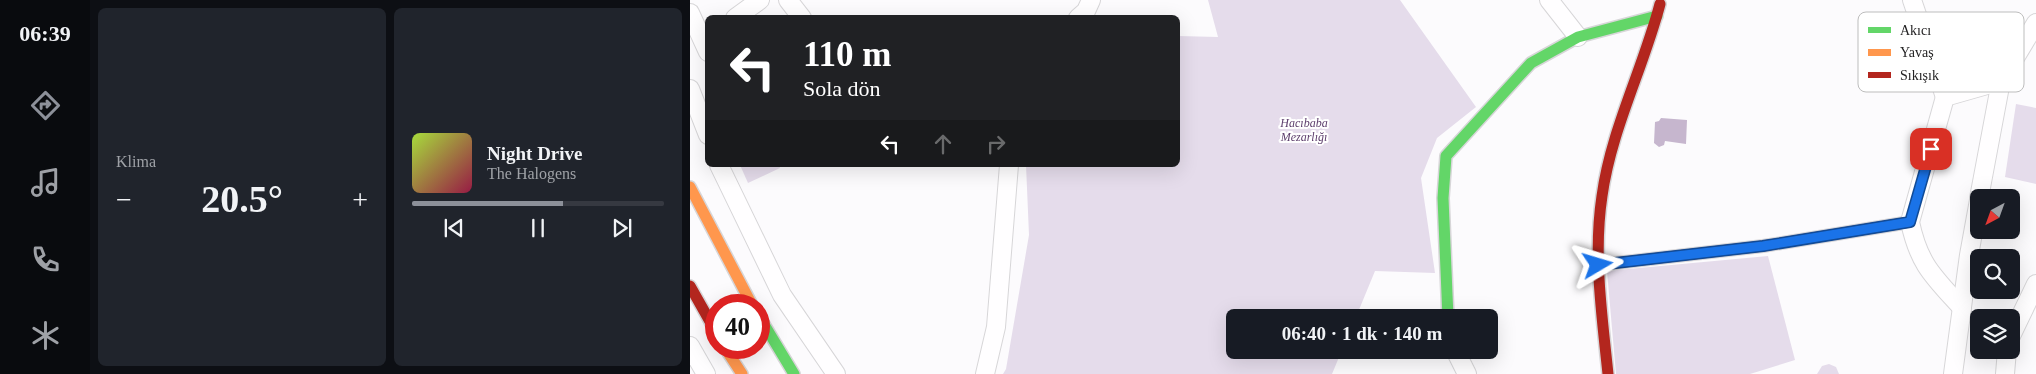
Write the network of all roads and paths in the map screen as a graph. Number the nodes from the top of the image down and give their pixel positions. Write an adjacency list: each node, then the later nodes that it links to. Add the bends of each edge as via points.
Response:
1 (760, 0): 9 (street)
2 (788, 0): 10 (street)
3 (1092, 0): 11 (street)
4 (1549, 0): 14 (street)
5 (1660, 0): 12 (main road)
6 (1912, 0): 7 (street)
7 (1916, 12)
8 (690, 13): 16 (street)
9 (739, 15)
10 (800, 15)
11 (1081, 15)
12 (1657, 16): 14 (main road); 29 (main road, via 1606,171 1599,218)
13 (2036, 23): 15 (street)
14 (1578, 37): 34 (main road, via 1531,63 1446,156 1443,198)
15 (2024, 43)
16 (702, 44)
17 (690, 90): 22 (street)
18 (1943, 92): 21 (street)
19 (1962, 92): 21 (street)
20 (1999, 92): 26 (street)
21 (1945, 97): 27 (street)
22 (705, 128)
23 (720, 167): 45 (street, via 782,295)
24 (1009, 167): 46 (street, via 996,327)
25 (690, 187): 32 (main road)
26 (1981, 189)
27 (1910, 222): 29 (main road, via 1763,246); 33 (street, via 1914,241 1930,273)
28 (1972, 239): 33 (street)
29 (1598, 265): 48 (main road)
30 (2036, 284): 36 (street)
31 (690, 286): 35 (main road)
32 (746, 294)
33 (1962, 308): 49 (street)
34 (1448, 309)
35 (705, 313)
36 (2020, 317)
37 (770, 334): 44 (main road)
38 (690, 346): 42 (street)
39 (732, 359): 43 (main road)
40 (1460, 359): 47 (street)
41 (2006, 359): 50 (street)
42 (706, 374)
43 (742, 374)
44 (794, 374)
45 (836, 374)
46 (985, 374)
47 (1467, 374)
48 (1608, 374)
49 (1953, 374)
50 (2005, 374)

